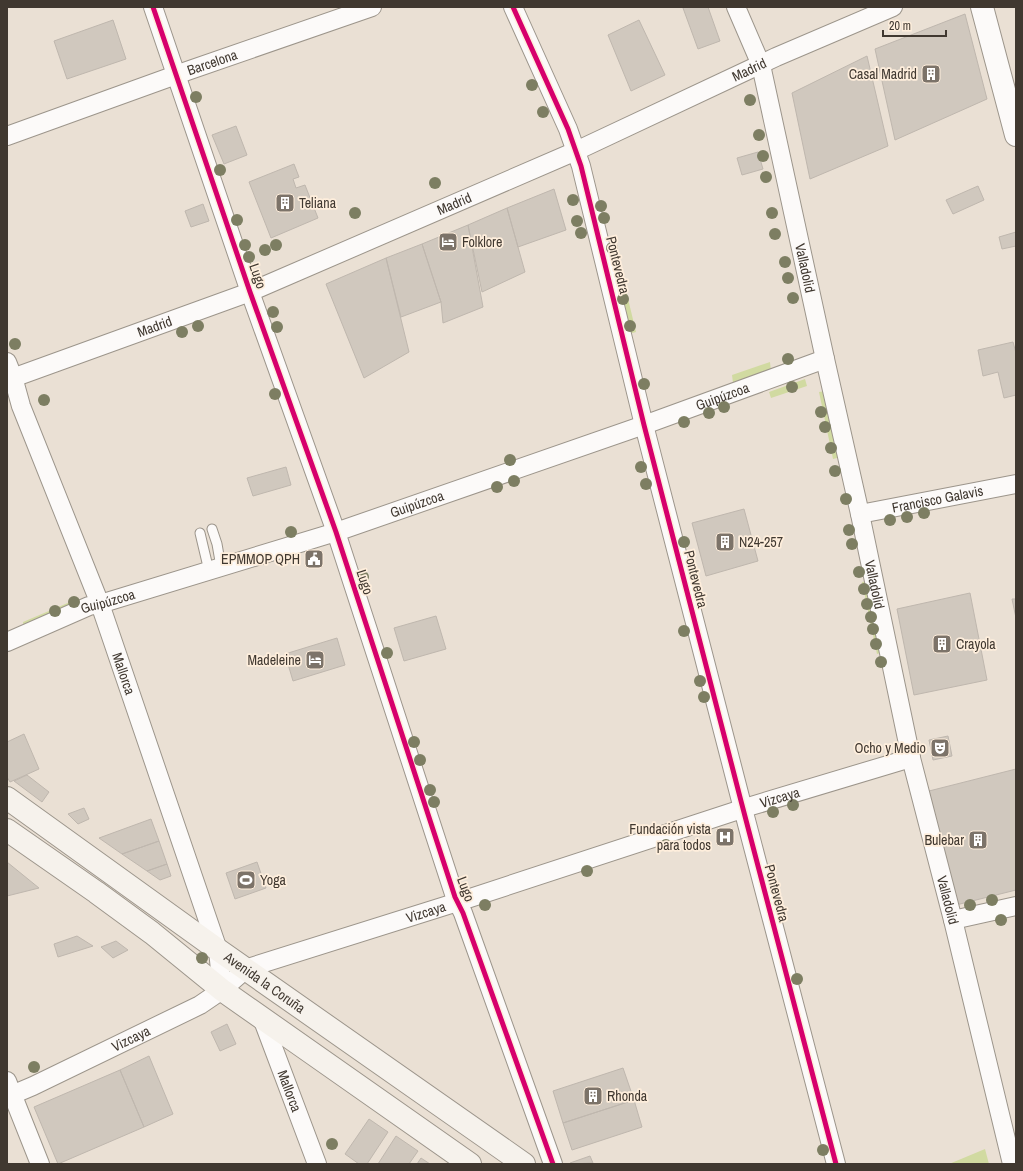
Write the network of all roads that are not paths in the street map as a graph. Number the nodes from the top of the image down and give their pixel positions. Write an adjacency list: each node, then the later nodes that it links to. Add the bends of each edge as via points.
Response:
1 (153, 7): 8 (street, Lugo)
2 (372, 7): 8 (street, Barcelona)
3 (513, 7): 11 (street, Pontevedra)
4 (736, 7): 7 (street, Valladolid)
5 (894, 7): 7 (street, Madrid)
6 (982, 7): 9 (street)
7 (762, 65): 11 (street, Madrid); 13 (street, Valladolid)
8 (176, 75): 10 (street, Barcelona); 12 (street, Lugo)
9 (1016, 135)
10 (7, 136)
11 (576, 151): 12 (street, Madrid); 15 (street, Pontevedra)
12 (250, 292): 14 (street, Madrid); 19 (street, Lugo)
13 (825, 359): 15 (street, Guipúzcoa); 17 (street, Valladolid)
14 (9, 373): 22 (street, Mallorca)
15 (644, 426): 19 (street, Guipúzcoa); 26 (street, Pontevedra)
16 (1016, 484): 17 (street, Francisco Galavis)
17 (860, 514): 24 (street, Valladolid)
18 (212, 529): 21 (lane, via 217,544)
19 (336, 532): 21 (street, Guipúzcoa); 28 (street, Lugo)
20 (200, 533): 21 (lane)
21 (215, 569): 22 (street, Guipúzcoa)
22 (100, 604): 23 (street, Guipúzcoa, via 89,606); 31 (street, Mallorca)
23 (7, 642)
24 (911, 758): 26 (street, Vizcaya); 30 (street, Valladolid)
25 (7, 798): 31 (main road, Avenida la Coruña)
26 (743, 809): 28 (street, Vizcaya); 41 (street, Pontevedra)
27 (7, 830): 33 (main road, Avenida la Coruña, via 152,933)
28 (458, 902): 32 (street, Vizcaya); 40 (street, Lugo)
29 (1016, 906): 30 (street)
30 (953, 920): 42 (street, Valladolid)
31 (218, 950): 32 (main road, Avenida la Coruña); 33 (street, Mallorca)
32 (246, 969): 33 (street, Vizcaya); 39 (main road, Avenida la Coruña)
33 (222, 990): 34 (main road, Avenida la Coruña); 35 (street, Vizcaya, via 200,1005)
34 (262, 1018): 37 (street, Mallorca); 38 (main road, Avenida la Coruña)
35 (9, 1091): 36 (street)
36 (40, 1164)
37 (317, 1164)
38 (470, 1164)
39 (524, 1164)
40 (553, 1164)
41 (836, 1164)
42 (1012, 1164)

